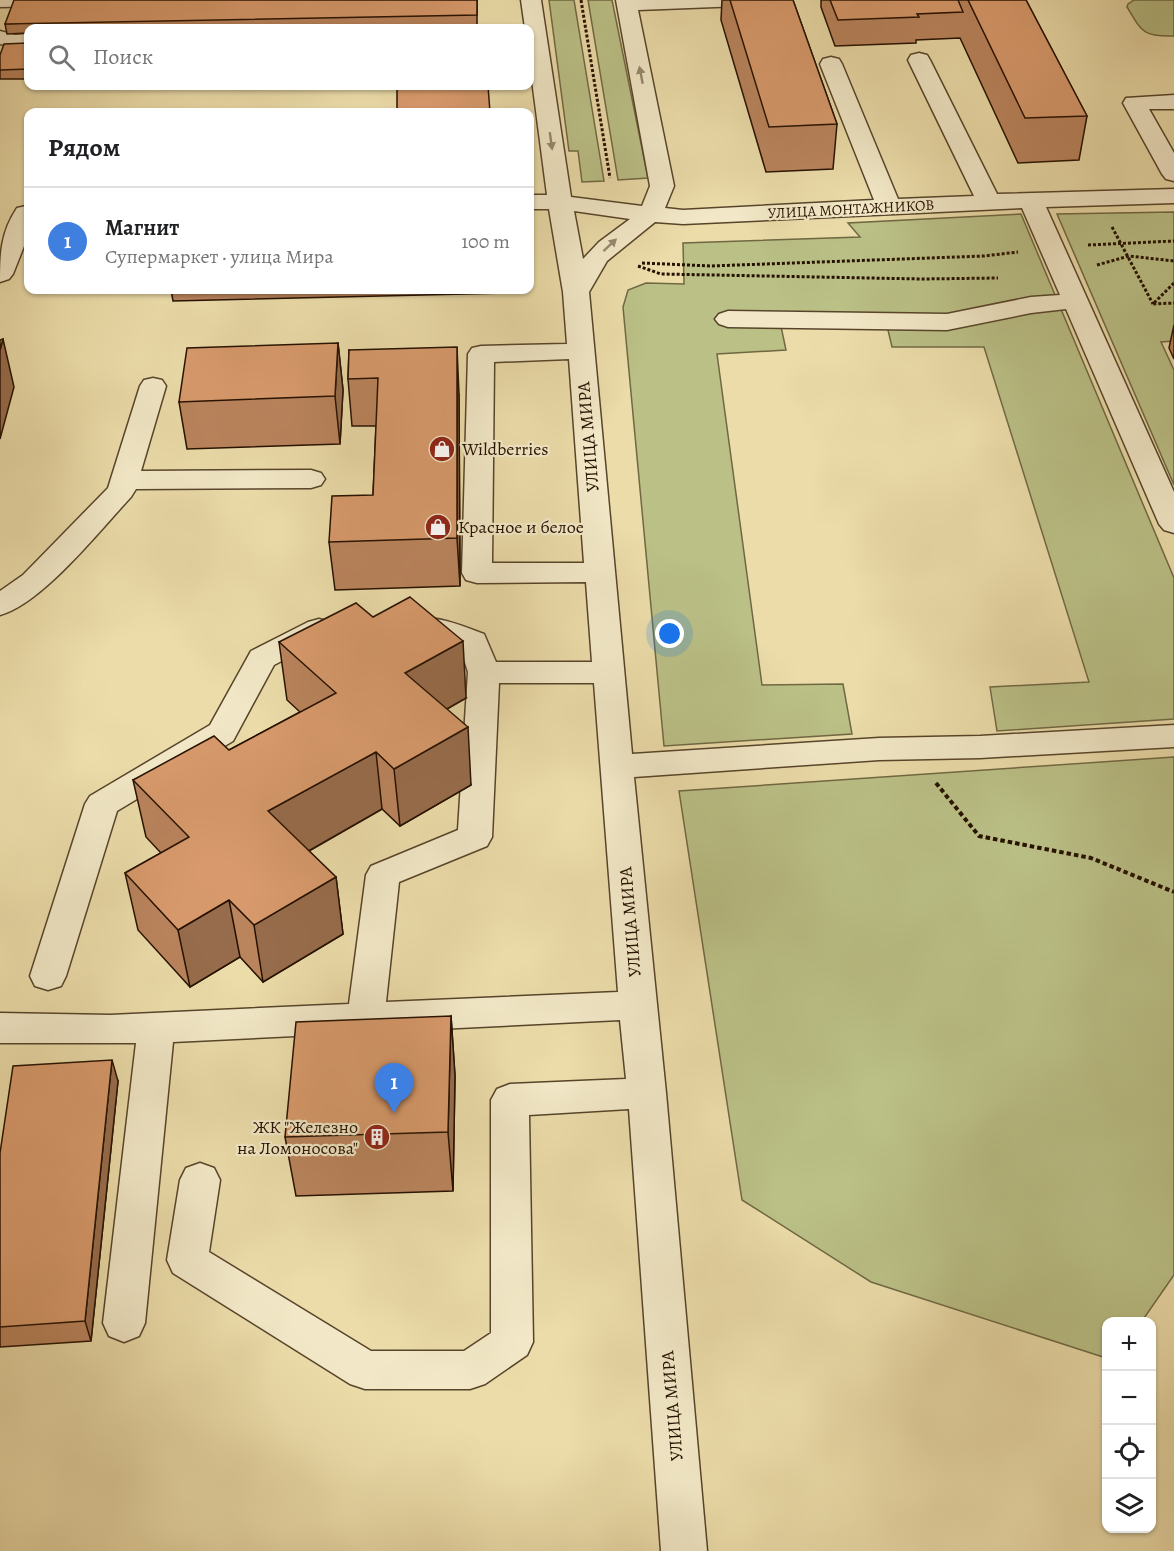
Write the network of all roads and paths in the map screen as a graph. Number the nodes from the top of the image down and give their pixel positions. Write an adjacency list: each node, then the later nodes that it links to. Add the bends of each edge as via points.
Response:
1 (48, 0): 5 (street)
2 (531, 0): 16 (street, УЛИЦА МИРА, one-way to 16)
3 (581, 0): 13 (path)
4 (741, 0): 6 (street)
5 (0, 1)
6 (627, 2): 22 (street, one-way to 6, via 660,200 662,186)
7 (0, 37): 8 (street)
8 (24, 40)
9 (919, 60): 18 (street)
10 (831, 63): 19 (street)
11 (1174, 102): 12 (street, via 1134,103)
12 (1174, 174)
13 (612, 188)
14 (1174, 196): 15 (street, УЛИЦА МОНТАЖНИКОВ)
15 (1030, 200): 18 (street, УЛИЦА МОНТАЖНИКОВ); 26 (street)
16 (560, 201): 17 (street, УЛИЦА МОНТАЖНИКОВ); 22 (street, УЛИЦА МОНТАЖНИКОВ); 31 (street, УЛИЦА МИРА)
17 (534, 202)
18 (989, 202): 19 (street, УЛИЦА МОНТАЖНИКОВ)
19 (889, 207): 22 (street, УЛИЦА МОНТАЖНИКОВ, via 683,217)
20 (0, 213): 21 (street)
21 (24, 213)
22 (650, 215): 31 (street, one-way to 22, via 596,259 615,239)
23 (24, 220): 28 (street)
24 (1174, 241): 26 (path, via 1121,242)
25 (1129, 256): 26 (path); 27 (path); 34 (path)
26 (1057, 261): 29 (path, via 984,256 711,266 629,262 662,274); 32 (street)
27 (1174, 261)
28 (0, 274)
29 (999, 278)
30 (1174, 283): 34 (path)
31 (576, 292): 36 (street, УЛИЦА МИРА)
32 (1075, 301): 35 (street, via 1030,305 947,322); 40 (street)
33 (1174, 303): 34 (path)
34 (1153, 304)
35 (728, 319)
36 (581, 351): 41 (street, УЛИЦА МИРА); 41 (street, via 481,354 477,573)
37 (153, 386): 39 (street)
38 (311, 479): 39 (street)
39 (125, 480): 42 (street, via 121,490 34,582)
40 (1174, 524)
41 (600, 572): 46 (street, УЛИЦА МИРА)
42 (0, 605)
43 (385, 628): 45 (street, via 440,628 473,641)
44 (352, 629): 51 (street, via 320,629 262,658 222,733 102,804)
45 (484, 672): 46 (street); 53 (street, via 475,837 383,874)
46 (609, 672): 49 (street, УЛИЦА МИРА)
47 (1174, 736): 48 (street)
48 (907, 748): 49 (street); 50 (path, via 979,836 1091,858)
49 (617, 767): 52 (street, УЛИЦА МИРА)
50 (1174, 892)
51 (48, 976)
52 (637, 1005): 53 (street); 56 (street, УЛИЦА МИРА)
53 (366, 1018): 55 (street)
54 (0, 1028): 55 (street)
55 (156, 1028): 58 (street)
56 (647, 1093): 57 (street, via 510,1100 512,1342 470,1370 365,1370 186,1260); 59 (street, УЛИЦА МИРА)
57 (200, 1180)
58 (124, 1323)
59 (684, 1551)

